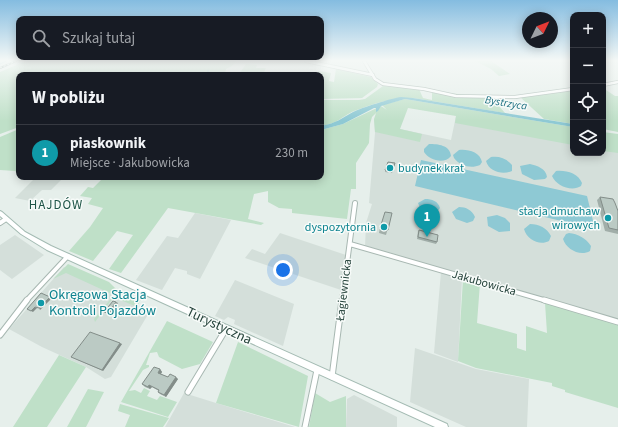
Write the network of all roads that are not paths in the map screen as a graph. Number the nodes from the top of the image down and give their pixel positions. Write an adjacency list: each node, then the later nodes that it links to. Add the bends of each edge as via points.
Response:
1 (377, 81): 4 (street, via 386,85 479,97 522,96)
2 (618, 82): 3 (street)
3 (606, 84)
4 (570, 89)
5 (355, 203): 9 (street, Łagiewnicka)
6 (0, 213): 7 (main road, Turystyczna)
7 (6, 219): 8 (street); 10 (main road, Turystyczna, via 31,238)
8 (0, 223)
9 (350, 244): 11 (street, Jakubowicka); 15 (street, Łagiewnicka)
10 (68, 256): 12 (main road, Turystyczna); 13 (street, via 17,311)
11 (618, 322)
12 (226, 329): 14 (main road, Turystyczna); 16 (street)
13 (0, 335)
14 (317, 370): 15 (main road, Turystyczna); 17 (street)
15 (332, 377): 18 (main road, Turystyczna)
16 (188, 392)
17 (305, 427)
18 (444, 427)

